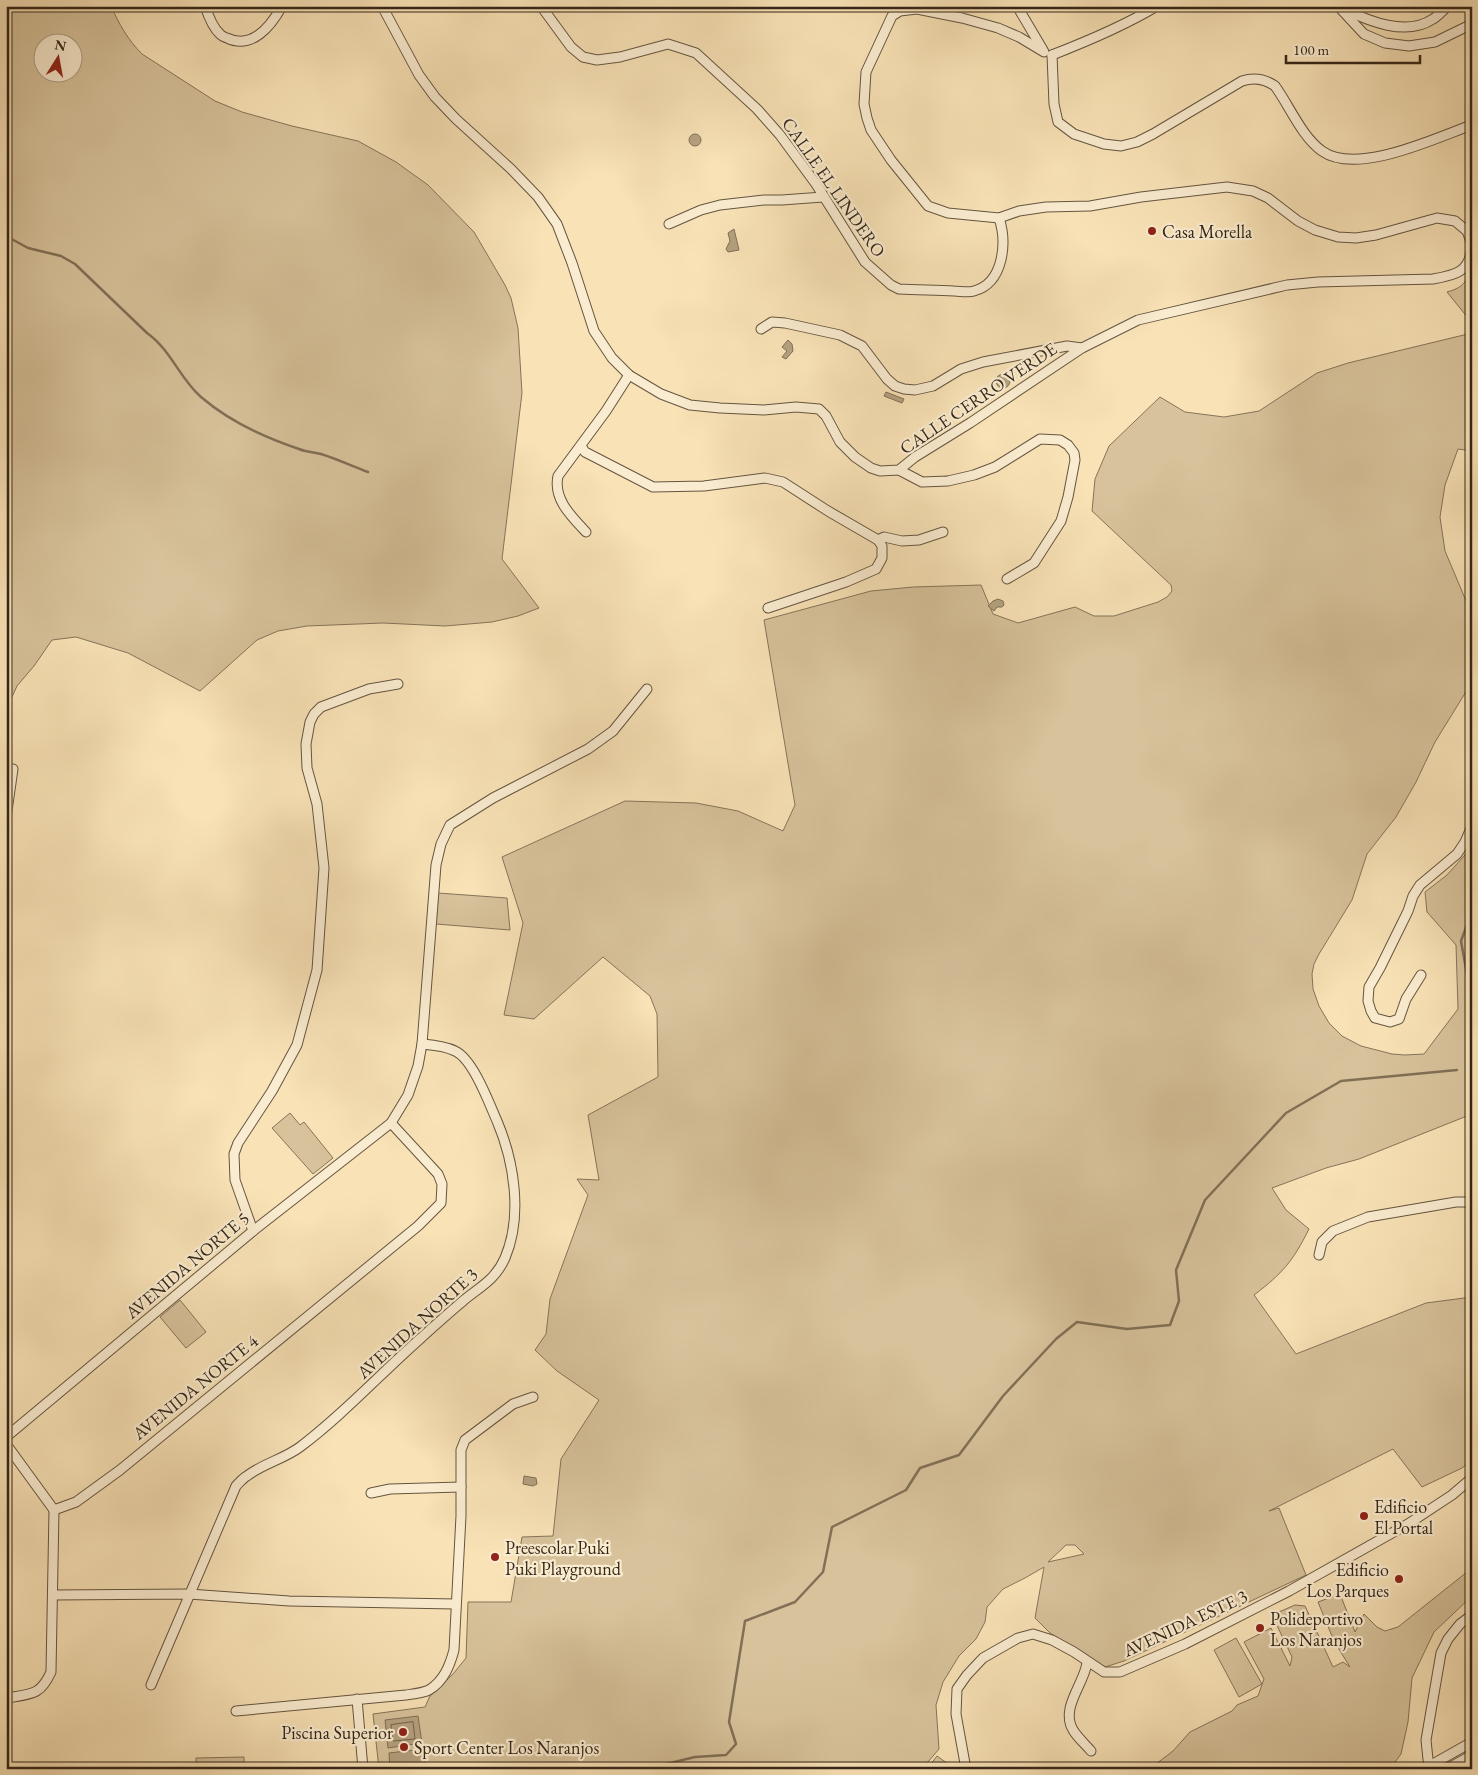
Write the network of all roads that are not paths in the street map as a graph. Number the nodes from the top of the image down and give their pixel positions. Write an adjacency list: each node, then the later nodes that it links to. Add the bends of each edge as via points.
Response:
1 (205, 6): 2 (street, via 220,34 234,42 258,37 274,21)
2 (282, 6)
3 (382, 6): 18 (street, CALLE CERRO VERDE, via 419,75 435,97 531,190 557,224 594,330 612,358)
4 (541, 6): 12 (street, CALLE EL LINDERO, via 571,48 583,57 597,60 620,58 668,44 696,53 757,109 780,135)
5 (1017, 6): 10 (street)
6 (1157, 6): 10 (street, via 1113,29)
7 (1338, 6): 8 (street, via 1385,25 1412,26 1432,20); 9 (street, via 1364,34 1386,43 1408,46 1435,42)
8 (1448, 6)
9 (1472, 24)
10 (1048, 53): 11 (street, via 1058,122 1074,134 1104,144 1121,146 1137,142 1249,78 1268,81 1275,86 1308,136 1322,151 1340,158 1367,159 1392,153); 13 (street, CALLE CERRO VERDE, via 998,28 917,9 900,11 892,16 866,72 864,104 871,130 928,206 948,213)
11 (1472, 125)
12 (823, 197): 13 (street, CALLE EL LINDERO, via 865,262 899,289 973,291 988,283 1002,258 1004,240); 14 (street, via 720,205)
13 (999, 218): 15 (street, CALLE CERRO VERDE, via 1046,207 1090,206 1227,186 1253,191 1298,221 1338,237 1376,235 1437,218 1455,221 1467,231)
14 (669, 224)
15 (1472, 245): 17 (street, CALLE CERRO VERDE, via 1471,257 1464,270 1450,276 1287,286 1138,320)
16 (761, 329): 17 (street, via 772,322 840,335 862,346 887,379 904,390 933,386 961,369 983,362 1067,346)
17 (1082, 348): 20 (street, CALLE CERRO VERDE)
18 (629, 375): 19 (street); 20 (street, CALLE CERRO VERDE, via 661,394 690,405 764,410 819,409 840,442 855,457 880,471)
19 (581, 446): 21 (street, via 557,482 562,504); 23 (street, via 585,452 652,487 704,486 765,478 783,482)
20 (900, 470): 24 (street, via 922,482 948,481 995,467 1040,439 1060,440 1068,444 1075,460 1061,521 1034,563)
21 (586, 532)
22 (943, 532): 23 (street, via 919,540 884,537)
23 (878, 540): 25 (street, via 882,546 882,558 876,569)
24 (1007, 579)
25 (768, 608)
26 (398, 684): 35 (street, via 369,689 321,707 310,722 306,744 307,768 317,804 324,868 317,970 298,1046 234,1154 235,1180)
27 (648, 689): 32 (street, via 613,731 588,749 493,798 450,825 436,865)
28 (13, 769): 29 (street)
29 (6, 818)
30 (1472, 826): 31 (street, via 1457,854 1420,885 1413,896 1370,987 1368,1001 1375,1018 1390,1022 1399,1019 1406,999)
31 (1422, 975)
32 (422, 1044): 33 (street, via 411,1087); 44 (street, AVENIDA NORTE 3, via 446,1047 465,1058 505,1140 514,1177 514,1224 505,1258 485,1286 419,1340 321,1430 298,1448 247,1475 236,1486)
33 (391, 1123): 35 (street, AVENIDA NORTE 5); 43 (street, AVENIDA NORTE 4, via 438,1174 442,1184 441,1203 120,1470 76,1502)
34 (1472, 1202): 36 (street, via 1368,1217 1332,1231 1322,1242)
35 (253, 1231): 38 (street, AVENIDA NORTE 5)
36 (1319, 1255)
37 (533, 1397): 41 (street, via 513,1404 466,1440 462,1450)
38 (6, 1437)
39 (6, 1444): 43 (street)
40 (1472, 1478): 48 (street, AVENIDA ESTE 3, via 1408,1524 1289,1591 1185,1644 1120,1672 1104,1672)
41 (461, 1488): 42 (street, via 390,1489); 46 (street)
42 (371, 1493)
43 (54, 1510): 45 (street)
44 (189, 1594): 45 (street); 46 (street, via 289,1601); 49 (street, AVENIDA NORTE 3)
45 (54, 1595): 50 (street, via 51,1672 43,1688)
46 (456, 1604): 51 (street, via 450,1666 429,1690)
47 (1472, 1614): 56 (street, via 1460,1624 1440,1653 1426,1740)
48 (1087, 1663): 54 (street, via 1070,1708 1070,1719 1073,1730); 58 (street, AVENIDA ESTE 3, via 1052,1640 1033,1634 1018,1638 983,1658 957,1689 956,1714)
49 (151, 1685)
50 (6, 1698)
51 (357, 1699): 52 (street); 57 (street)
52 (236, 1711)
53 (1472, 1742): 56 (street)
54 (1092, 1751)
55 (1472, 1755): 59 (street)
56 (1427, 1768)
57 (363, 1769)
58 (966, 1769)
59 (1448, 1769)

